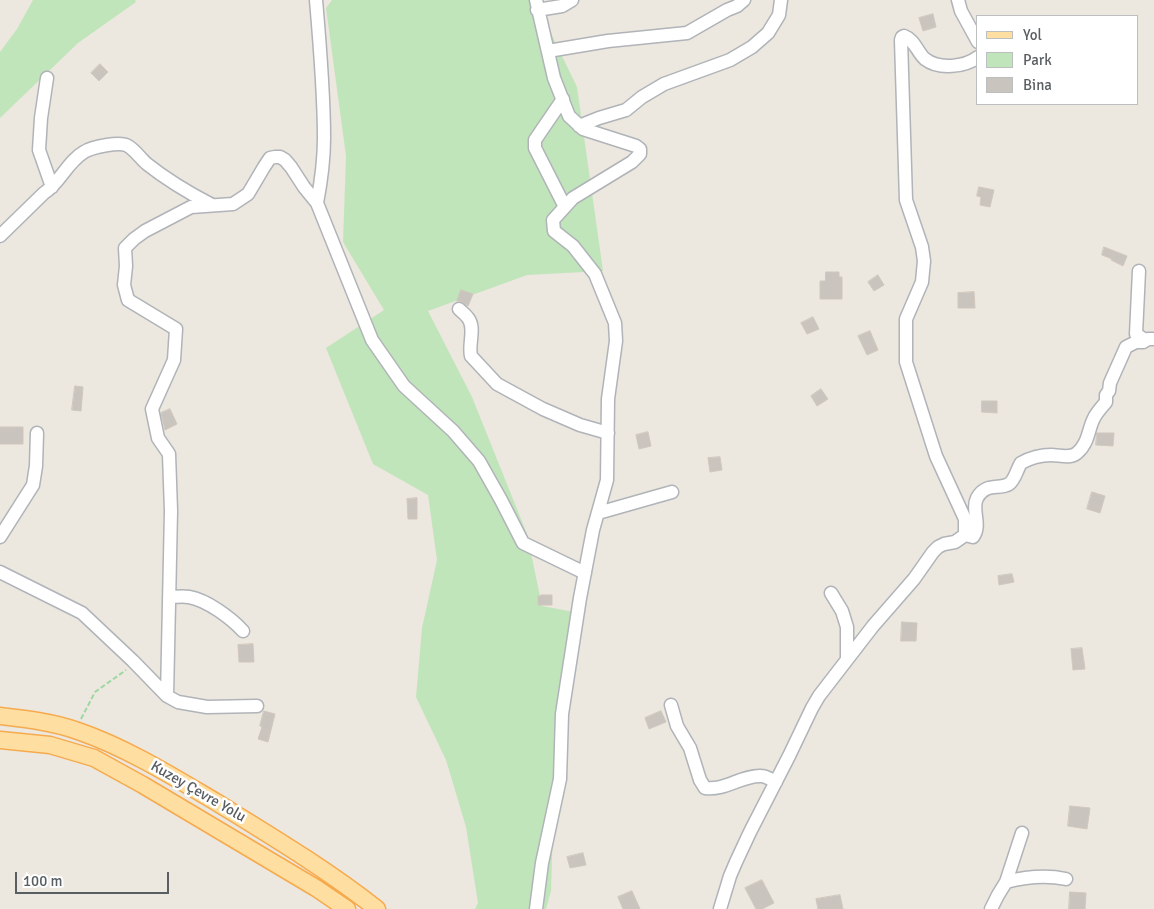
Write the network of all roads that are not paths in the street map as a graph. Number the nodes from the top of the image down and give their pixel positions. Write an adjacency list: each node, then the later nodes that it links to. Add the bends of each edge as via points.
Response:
1 (316, 0): 14 (street, via 324,139)
2 (572, 0): 6 (street, via 562,6)
3 (744, 0): 8 (street, via 687,32)
4 (781, 0): 12 (street, via 779,15 772,27 752,47 730,60 664,84 626,110)
5 (958, 0): 7 (street)
6 (536, 5): 8 (street)
7 (976, 38)
8 (548, 51): 11 (street)
9 (976, 58): 25 (street, via 953,66 938,66 925,59 910,39 904,36 901,40 906,200 924,261 922,282 906,319 906,362 936,456 966,519)
10 (47, 78): 13 (street, via 39,150)
11 (563, 99): 12 (street, via 569,116); 16 (street, via 535,140 535,148)
12 (580, 126): 16 (street, via 636,146 640,154 573,198)
13 (52, 188): 15 (street, via 84,152 111,144 127,145 147,164); 17 (street)
14 (317, 203): 15 (street, via 285,160 275,156 270,158 248,194 233,204); 28 (street, via 372,340 404,386 453,431 479,461 523,543)
15 (212, 205): 30 (street, via 191,207 146,230 125,248 124,285 128,300 176,329 174,360 152,409 158,438 169,454)
16 (565, 207): 21 (street, via 554,220 554,231 572,246 595,274 615,323)
17 (0, 236)
18 (1139, 270): 20 (street, via 1136,334)
19 (459, 309): 21 (street, via 472,325 471,356 497,384 543,409)
20 (1149, 339): 25 (street, via 1126,347 1110,383 1106,402 1094,418 1085,444 1078,452 1068,456 1038,456 1021,463 1007,485 988,488 977,497 976,530 973,536)
21 (608, 433): 24 (street, via 608,480)
22 (37, 434): 26 (street, via 33,485)
23 (672, 492): 24 (street)
24 (598, 513): 28 (street)
25 (966, 535): 32 (street, via 933,552)
26 (0, 537)
27 (0, 572): 33 (street, via 82,613)
28 (585, 573): 44 (street, via 562,714 560,779)
29 (831, 593): 32 (street, via 847,627)
30 (169, 597): 31 (street, via 200,600); 33 (street)
31 (243, 631)
32 (847, 659): 38 (street, via 812,708)
33 (167, 696): 35 (street, via 178,702 207,707)
34 (670, 705): 38 (street, via 705,788 762,776)
35 (257, 706)
36 (0, 716): 43 (main road, Kuzey Çevre Yolu, via 38,720 77,730 113,745 279,840)
37 (0, 740): 42 (main road, Kuzey Çevre Yolu, via 50,745 94,758 160,794)
38 (776, 782): 45 (street, via 736,862)
39 (1022, 833): 41 (street)
40 (1066, 879): 41 (street, via 1024,878)
41 (1006, 882): 46 (street)
42 (347, 909)
43 (377, 909)
44 (536, 909)
45 (720, 909)
46 (991, 909)

